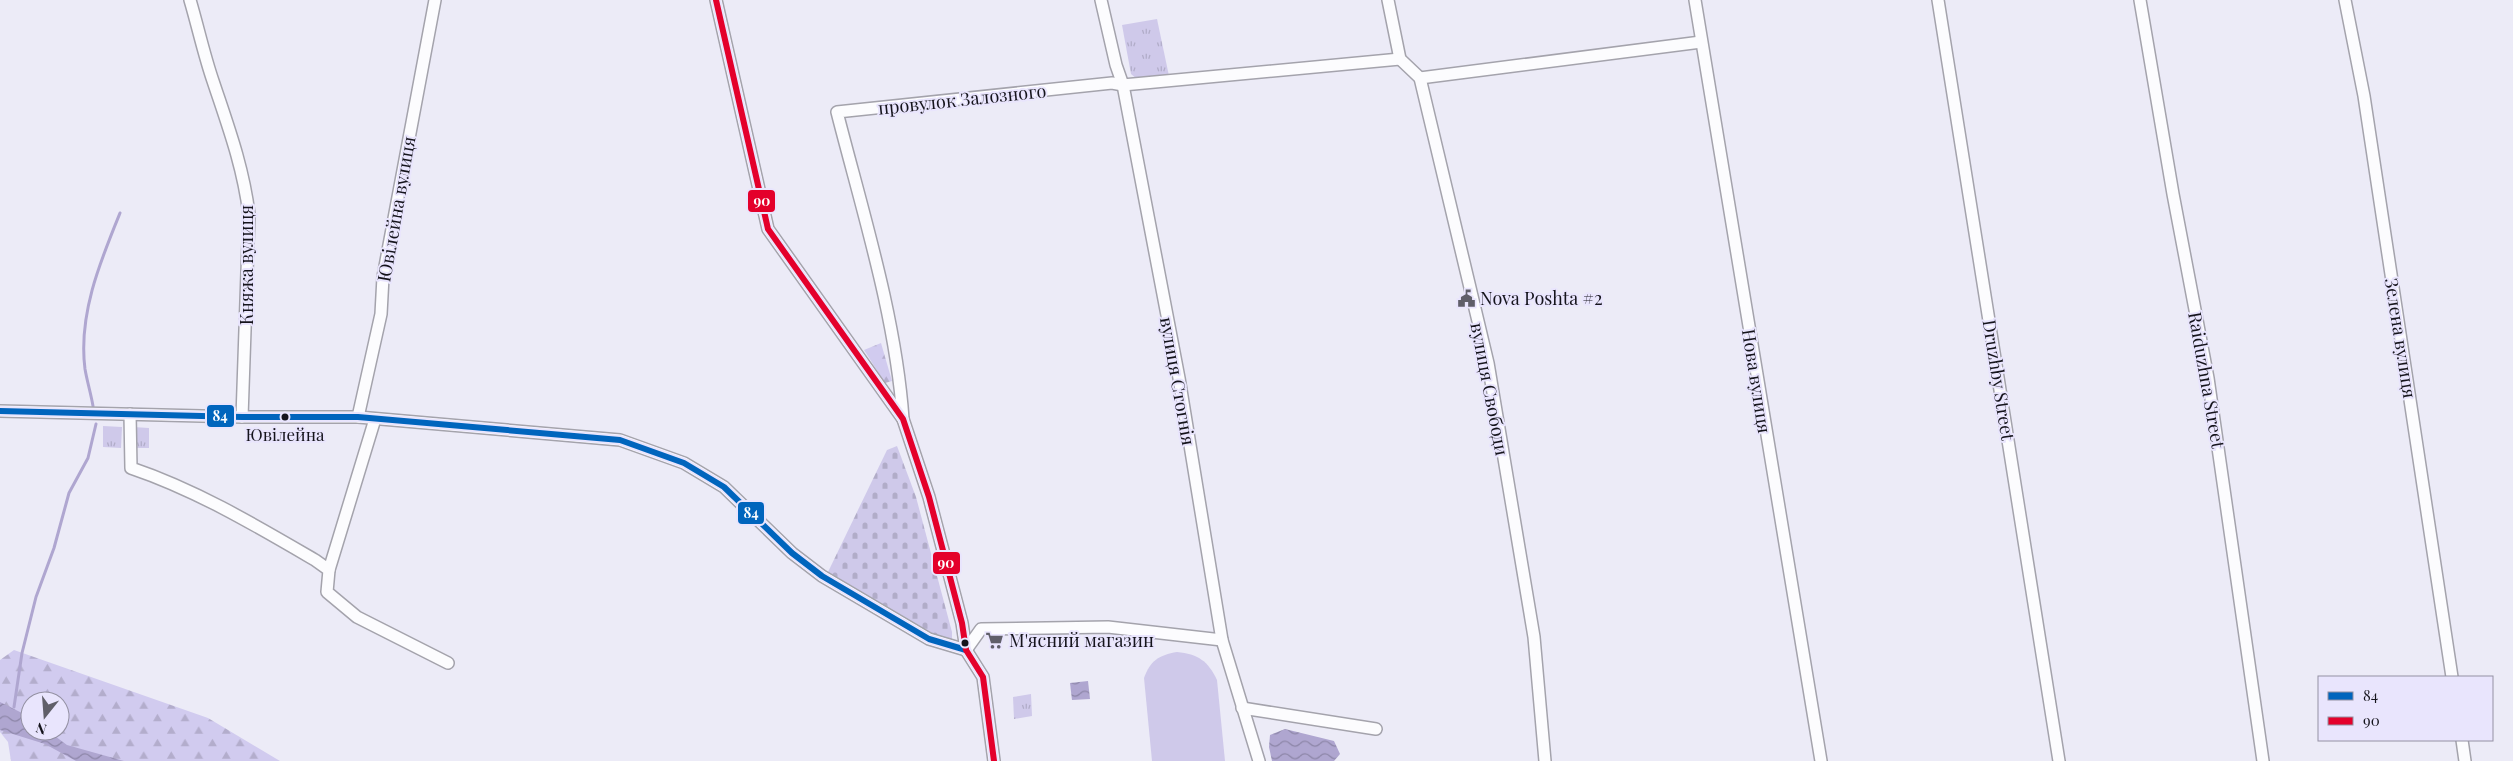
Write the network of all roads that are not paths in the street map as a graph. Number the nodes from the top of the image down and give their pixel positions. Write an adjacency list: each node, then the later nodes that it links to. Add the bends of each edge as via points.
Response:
1 (190, 0): 16 (street, Княжа вулиця, via 231,131 249,214)
2 (435, 0): 17 (street, Ювілейна вулиця, via 383,276 381,314)
3 (716, 0): 19 (street, via 768,228)
4 (1101, 0): 13 (street, вулиця Стогнія)
5 (1388, 0): 11 (street)
6 (1695, 0): 10 (street, Нова вулиця)
7 (1938, 0): 32 (street, Druzhby Street)
8 (2140, 0): 33 (street, Raiduzhna Street, via 2208,378)
9 (2345, 0): 24 (street, Зелена вулиця, via 2364,96)
10 (1701, 42): 12 (street); 31 (street, Нова вулиця)
11 (1400, 58): 12 (street); 13 (street, провулок Залозного)
12 (1420, 78): 30 (street, вулиця Свободи, via 1488,363 1534,637)
13 (1124, 85): 19 (street, провулок Залозного, via 1112,83 837,112 882,291 901,381); 21 (street, вулиця Стогнія, via 1179,378)
14 (0, 411): 15 (street)
15 (130, 414): 16 (street); 20 (street, via 131,468 198,494)
16 (242, 417): 17 (street)
17 (358, 417): 18 (street)
18 (374, 419): 20 (street); 22 (street, via 620,440 684,463 724,487 792,553 822,576 929,639)
19 (904, 419): 22 (street, via 931,506)
20 (329, 570): 23 (street, via 328,592 357,617)
21 (1222, 640): 22 (street, via 1108,627 981,629); 25 (street, вулиця Стогнія)
22 (966, 650): 28 (street, via 983,677)
23 (448, 663)
24 (2452, 676)
25 (1242, 708): 26 (street); 29 (street, вулиця Стогнія)
26 (1376, 729)
27 (2462, 741): 34 (street)
28 (994, 761)
29 (1259, 761)
30 (1545, 761)
31 (1820, 761)
32 (2059, 761)
33 (2263, 761)
34 (2465, 761)

